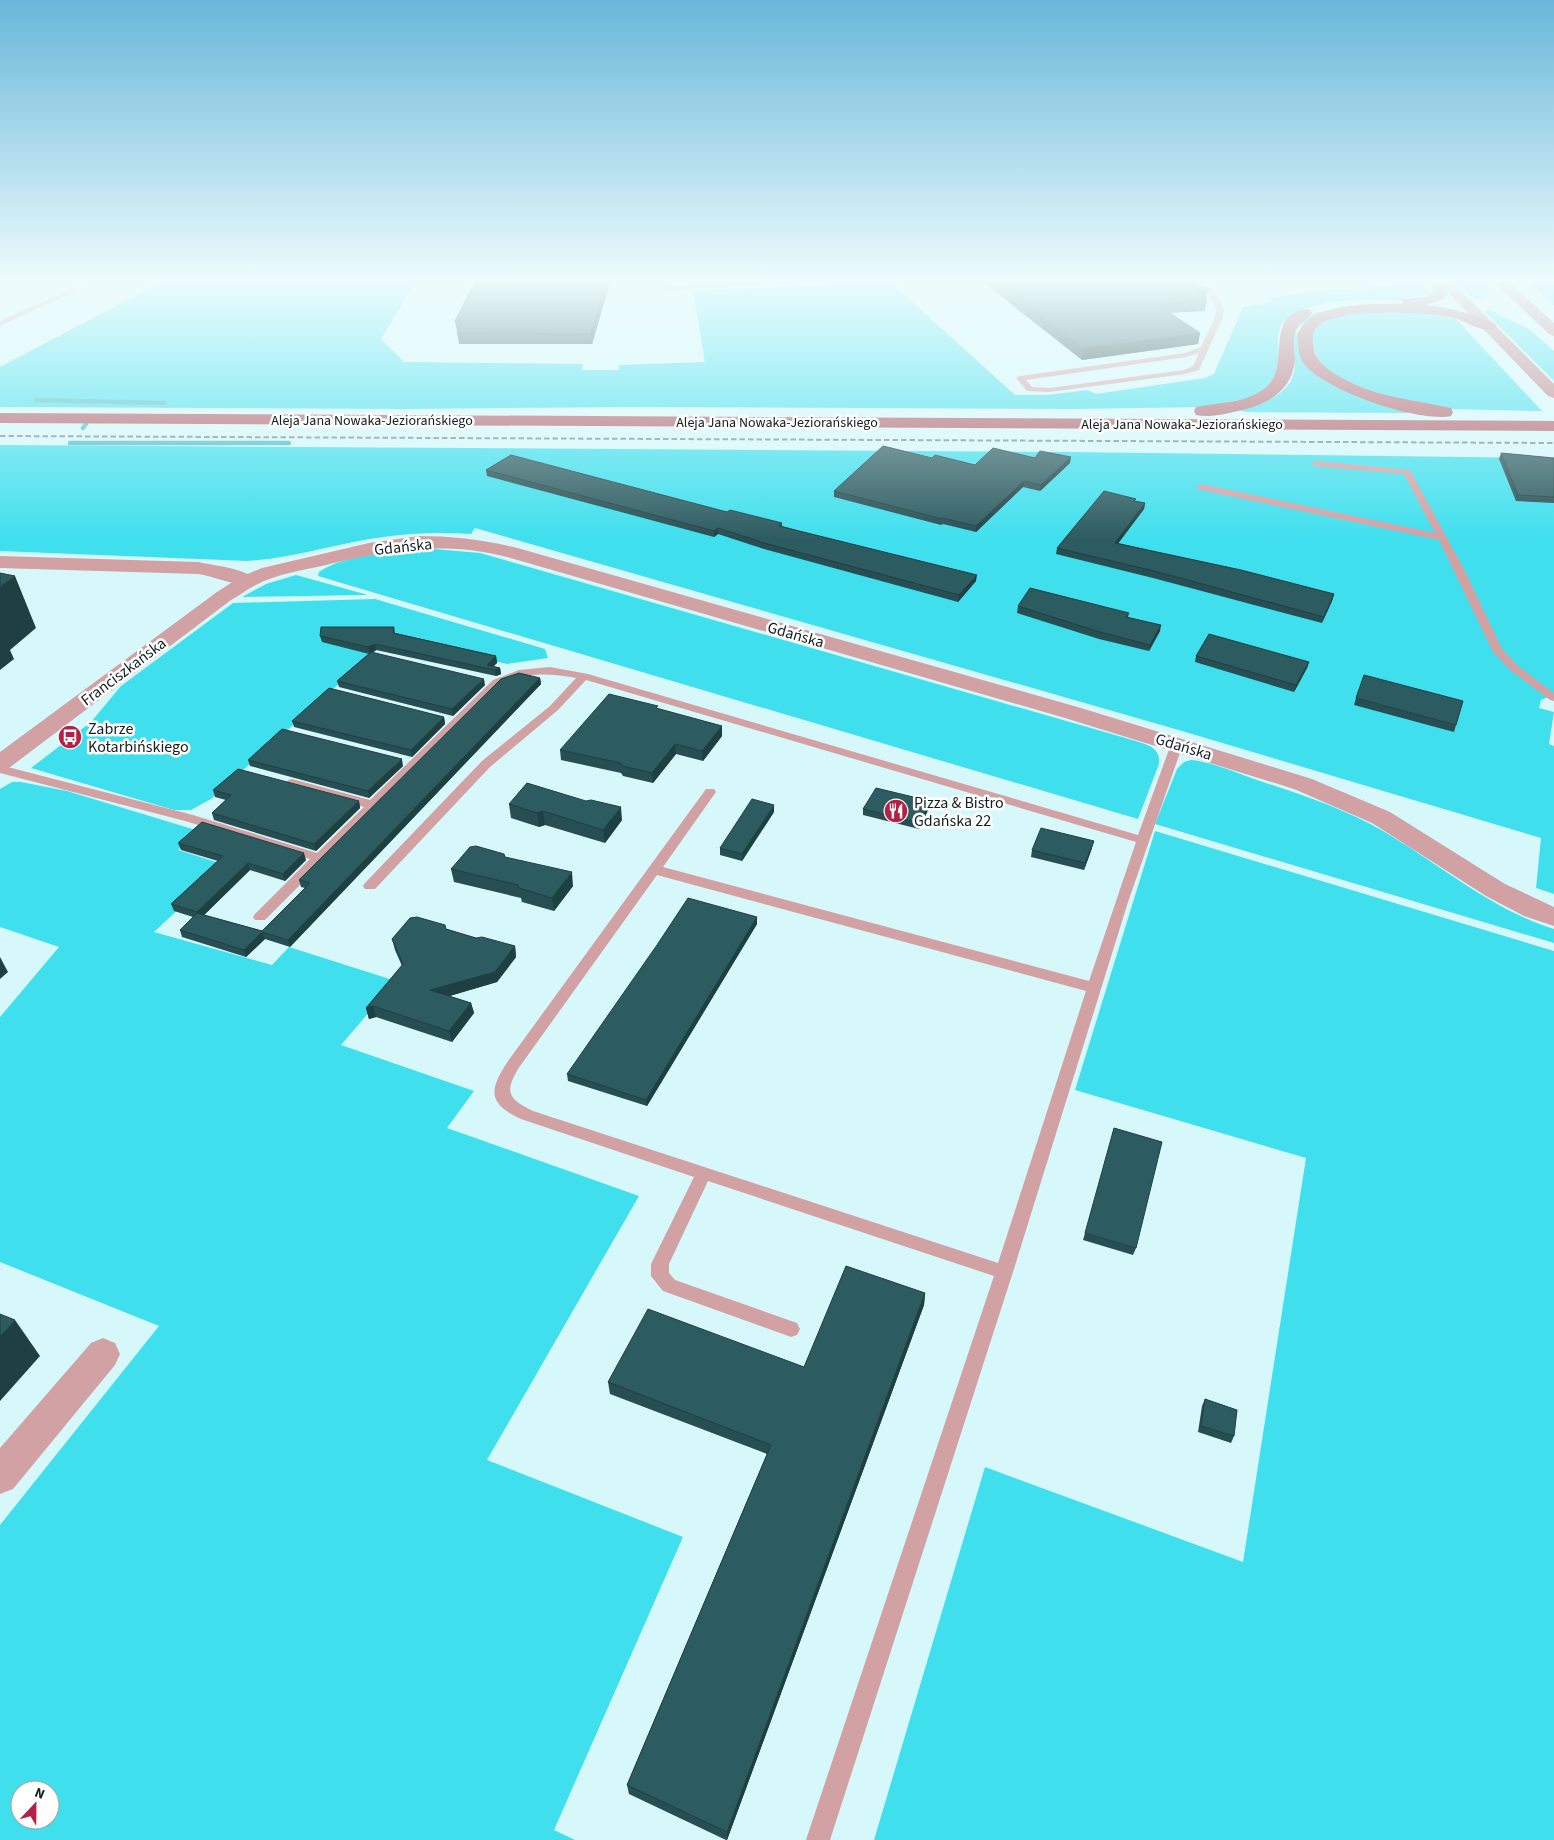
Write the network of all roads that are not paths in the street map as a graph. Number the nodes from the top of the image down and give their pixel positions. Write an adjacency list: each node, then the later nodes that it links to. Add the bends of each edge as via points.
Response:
1 (1093, 368): 2 (lane, via 1020,378 1030,389 1050,390)
2 (1196, 368)
3 (1286, 368): 8 (main road, via 1278,385 1265,396 1244,404 1215,410)
4 (1317, 368): 10 (main road, via 1342,384 1374,397 1430,410)
5 (1529, 368): 6 (main road)
6 (1552, 392)
7 (0, 411): 8 (main road, Aleja Jana Nowaka-Jeziorańskiego)
8 (1134, 417): 10 (main road, Aleja Jana Nowaka-Jeziorańskiego)
9 (0, 418): 11 (main road, Aleja Jana Nowaka-Jeziorańskiego)
10 (1554, 418)
11 (1554, 426)
12 (1316, 464): 14 (lane, via 1407,472)
13 (1201, 487): 14 (lane)
14 (1442, 538): 18 (lane, via 1497,650 1514,668)
15 (0, 562): 16 (street, via 198,568)
16 (247, 581): 19 (street, Gdańska, via 283,568 369,549 427,542 482,545); 20 (street, Franciszkańska)
17 (584, 676): 24 (lane, via 533,669 493,681 411,762); 25 (lane); 28 (lane, via 554,708 486,764)
18 (1554, 698)
19 (1177, 744): 25 (lane); 30 (street, Gdańska, via 1302,784 1362,808 1407,832 1484,884)
20 (0, 763)
21 (0, 769): 26 (lane, via 189,818)
22 (282, 781): 24 (lane)
23 (710, 792): 27 (lane)
24 (373, 805): 26 (lane)
25 (1142, 840): 31 (lane)
26 (320, 858): 29 (lane)
27 (653, 869): 31 (lane); 32 (lane, via 513,1065 504,1081 502,1096 510,1107 526,1116)
28 (370, 886)
29 (260, 917)
30 (1554, 917)
31 (1094, 988): 33 (lane)
32 (703, 1174): 33 (lane); 34 (lane, via 660,1264 660,1276 669,1286)
33 (1004, 1272): 37 (lane)
34 (791, 1329)
35 (102, 1354): 36 (street)
36 (0, 1476)
37 (818, 1840)

